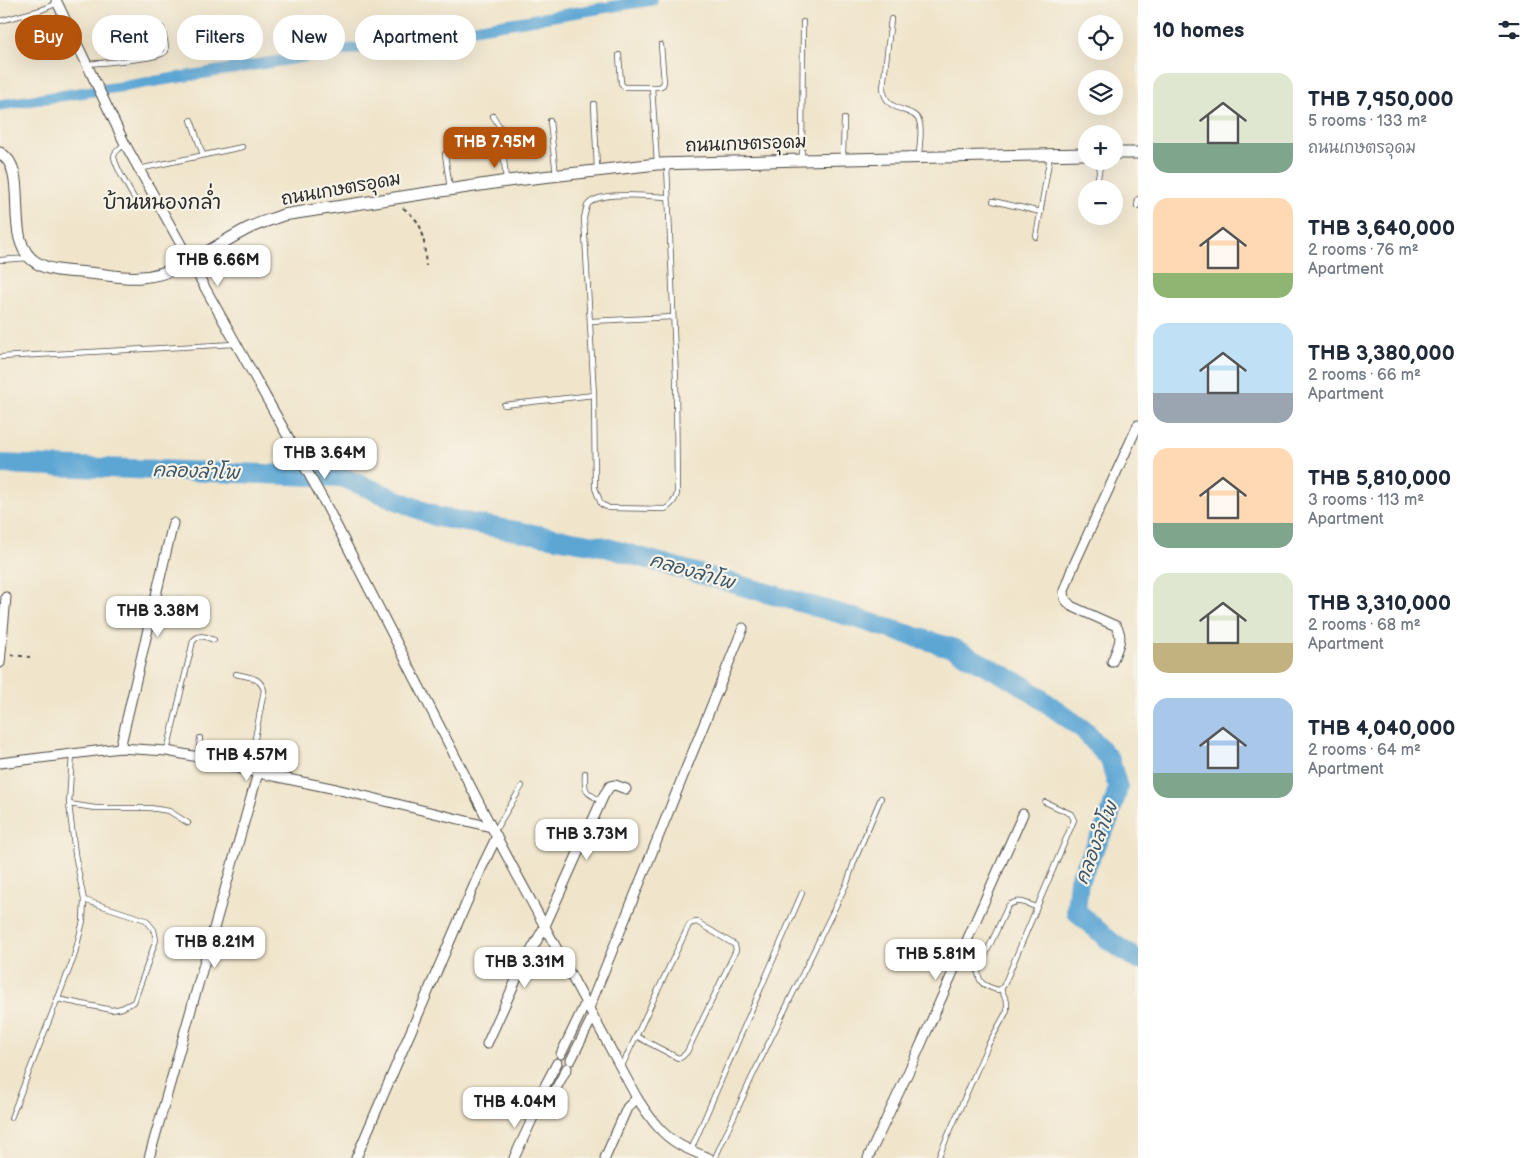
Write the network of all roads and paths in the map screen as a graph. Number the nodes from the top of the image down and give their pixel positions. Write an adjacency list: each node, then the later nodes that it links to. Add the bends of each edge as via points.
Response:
1 (57, 2): 3 (lane, via 41,10); 8 (street)
2 (891, 19): 24 (lane, via 884,96 890,105 918,119)
3 (0, 21)
4 (803, 22): 26 (lane)
5 (661, 45): 9 (lane, via 664,82 659,87)
6 (619, 55): 9 (lane, via 624,87)
7 (135, 60): 8 (lane)
8 (89, 68): 15 (street)
9 (652, 87): 27 (lane)
10 (594, 104): 29 (lane)
11 (493, 116): 31 (lane, via 501,130)
12 (844, 119): 25 (lane)
13 (191, 120): 23 (lane)
14 (550, 121): 30 (lane)
15 (125, 144): 28 (street); 36 (lane, via 114,156)
16 (242, 147): 23 (lane)
17 (1123, 153): 18 (street)
18 (1138, 153)
19 (0, 154): 41 (street, via 5,156 14,172 20,244)
20 (445, 154): 32 (lane)
21 (1078, 154): 22 (street, ถนนเกษตรอุดม)
22 (1051, 155): 24 (street, ถนนเกษตรอุดม); 39 (lane)
23 (203, 156): 28 (lane)
24 (919, 158): 25 (street, ถนนเกษตรอุดม)
25 (842, 159): 26 (street, ถนนเกษตรอุดม)
26 (802, 160): 27 (street, ถนนเกษตรอุดม)
27 (662, 164): 29 (street, ถนนเกษตรอุดม); 33 (lane)
28 (139, 169): 43 (street)
29 (597, 170): 30 (street, ถนนเกษตรอุดม)
30 (556, 174): 31 (street, ถนนเกษตรอุดม)
31 (506, 181): 32 (street, ถนนเกษตรอุดม)
32 (450, 189): 34 (street, ถนนเกษตรอุดม)
33 (668, 197): 45 (lane); 46 (lane, via 607,196 588,205 584,218)
34 (389, 198): 43 (street, ถนนเกษตรอุดม, via 283,215 251,227); 44 (path, via 415,217 420,226)
35 (1138, 199): 38 (lane)
36 (136, 201)
37 (993, 201): 39 (lane)
38 (1137, 206)
39 (1041, 212): 40 (lane)
40 (1036, 237)
41 (29, 258): 42 (lane); 43 (street, ถนนเกษตรอุดม, via 56,269 140,278)
42 (0, 260)
43 (190, 261): 47 (street)
44 (426, 266)
45 (672, 317): 46 (lane); 49 (lane, via 677,494 671,506 665,509 609,508 601,504 595,488)
46 (591, 321): 49 (lane)
47 (236, 344): 48 (lane); 76 (street, via 326,505)
48 (0, 357)
49 (594, 395): 50 (lane)
50 (504, 405)
51 (1138, 425): 58 (street, via 1064,591 1071,606 1119,630 1121,636)
52 (173, 523): 61 (street)
53 (6, 597): 57 (street)
54 (743, 628): 83 (street)
55 (214, 640): 62 (lane, via 197,636 193,641)
56 (30, 657): 57 (path)
57 (1, 658)
58 (1112, 662)
59 (236, 674): 66 (lane, via 258,680 264,690)
60 (200, 738): 64 (lane)
61 (120, 748): 62 (street); 63 (street)
62 (167, 751): 64 (street)
63 (72, 754): 65 (street); 73 (lane)
64 (198, 758): 66 (street)
65 (0, 763)
66 (253, 772): 76 (street, via 336,789); 93 (street)
67 (584, 773): 71 (lane, via 585,790)
68 (522, 786): 76 (lane)
69 (626, 789): 71 (street, via 610,786)
70 (881, 798): 98 (lane, via 847,883)
71 (601, 801): 80 (street)
72 (1045, 802): 79 (lane, via 1071,814 1074,820)
73 (69, 804): 75 (lane, via 169,811); 78 (lane)
74 (1023, 814): 99 (street)
75 (188, 823)
76 (494, 832): 80 (street); 94 (street)
77 (802, 893): 92 (lane)
78 (84, 900): 82 (lane, via 74,957); 82 (lane, via 146,920 154,930 156,940 134,1002 112,1010)
79 (1036, 907): 81 (lane); 81 (lane, via 1020,901 1008,906 978,971 982,984)
80 (545, 926): 83 (street); 85 (street, via 522,967)
81 (1001, 989): 100 (lane, via 1008,1011 988,1045)
82 (57, 999): 91 (lane)
83 (589, 1009): 86 (street); 88 (street); 90 (street, via 569,1064 551,1098)
84 (636, 1036): 84 (lane, via 678,1058 687,1052 736,950 735,945 697,922 689,925); 88 (lane)
85 (488, 1044)
86 (561, 1054)
87 (557, 1063): 90 (street, via 539,1097)
88 (621, 1068): 89 (street)
89 (637, 1098): 92 (street, via 664,1133); 96 (street, via 627,1108)
90 (537, 1109): 95 (street)
91 (11, 1118)
92 (691, 1150): 97 (street)
93 (149, 1158)
94 (356, 1158)
95 (514, 1158)
96 (605, 1158)
97 (709, 1158)
98 (715, 1158)
99 (868, 1158)
100 (938, 1158)

